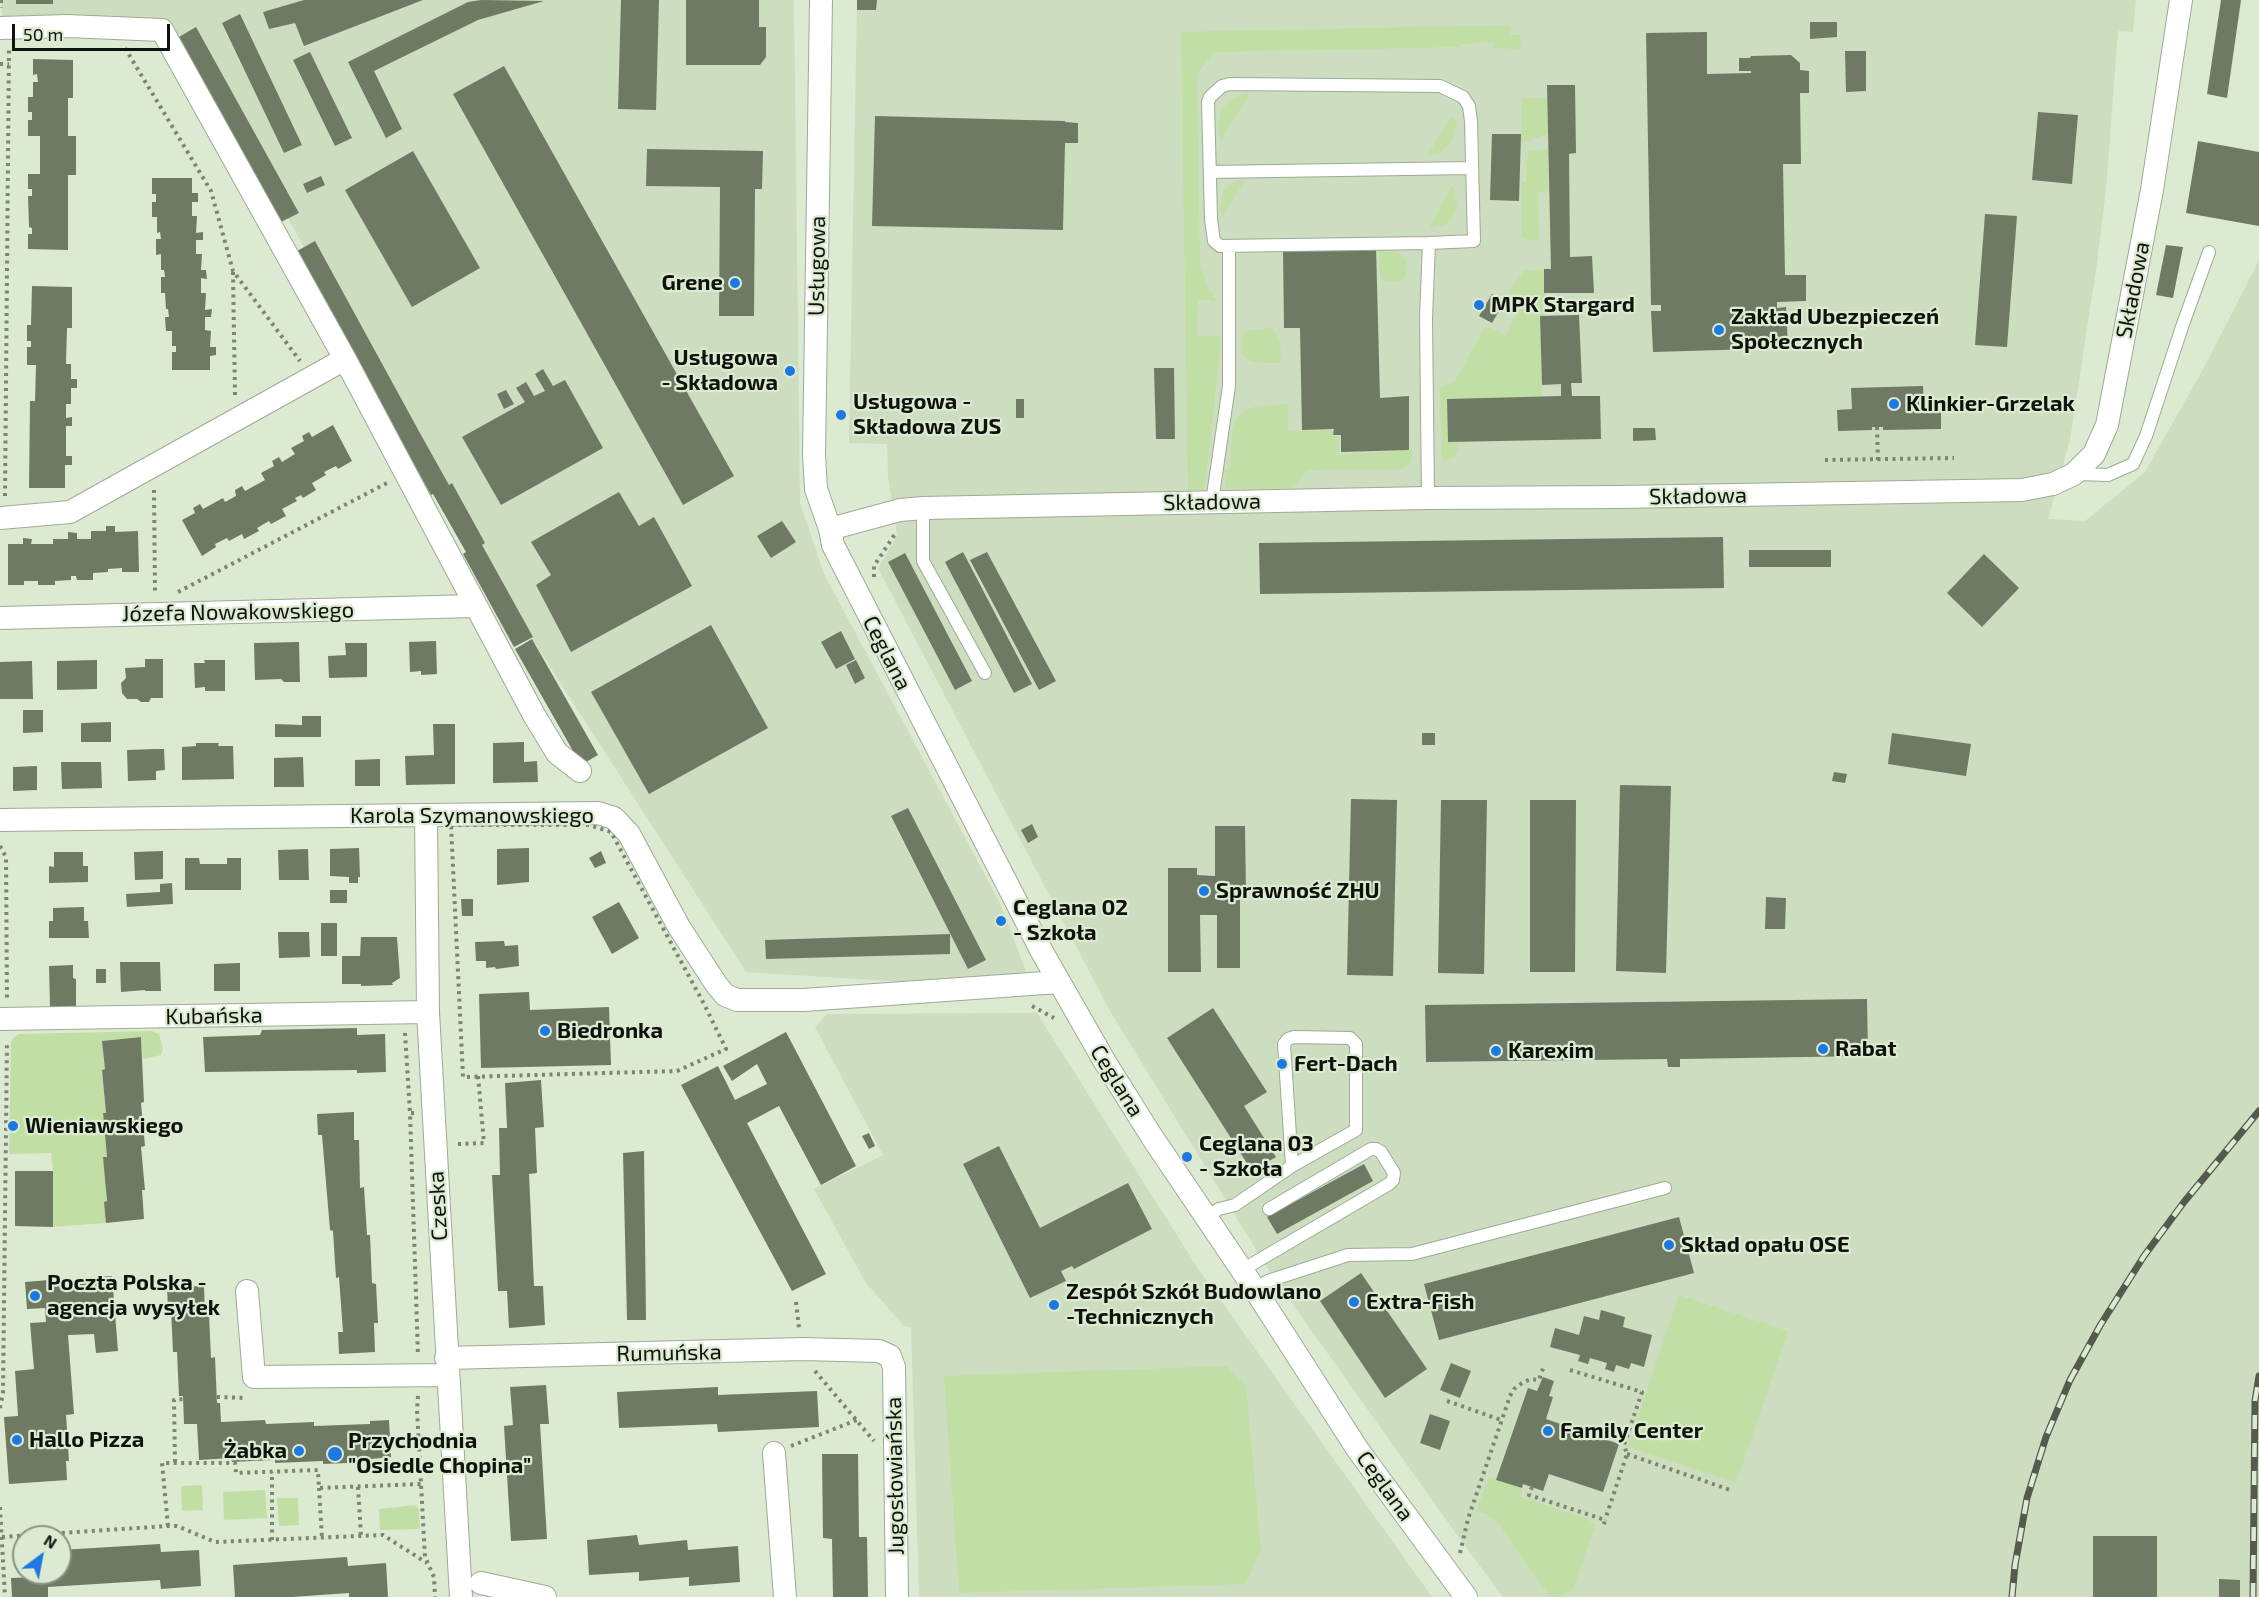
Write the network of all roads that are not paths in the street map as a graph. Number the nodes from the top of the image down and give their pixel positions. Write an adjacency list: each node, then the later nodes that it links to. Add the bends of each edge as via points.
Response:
1 (821, 0): 15 (street, Usługowa, via 814,454 816,489)
2 (2181, 0): 10 (street, Składowa, via 2152,190 2107,425 2094,454)
3 (0, 28): 9 (street, via 162,30)
4 (1471, 168): 5 (lane); 5 (lane, via 1469,106 1463,97 1440,86 1230,84 1214,91 1208,102); 6 (lane, via 1474,241)
5 (1210, 172): 7 (lane, via 1212,235 1220,246)
6 (1429, 243): 7 (lane); 11 (lane)
7 (1229, 246): 12 (lane, via 1229,386)
8 (2209, 252): 10 (lane, via 2133,464 2108,475)
9 (345, 358): 14 (street, via 70,512); 16 (street)
10 (2074, 474): 11 (street, Składowa, via 2053,484 2022,490)
11 (1428, 498): 12 (street, Składowa)
12 (1212, 502): 13 (street, Składowa)
13 (923, 508): 15 (street, Składowa, via 900,510); 18 (lane, via 923,561)
14 (1, 518)
15 (830, 529): 22 (street, Ceglana, via 845,572)
16 (475, 606): 17 (street, Józefa Nowakowskiego); 19 (street, via 557,753)
17 (0, 618)
18 (985, 673)
19 (580, 771)
20 (426, 815): 21 (street, Karola Szymanowskiego); 22 (street, Karola Szymanowskiego, via 598,813 614,818 629,834 678,927 716,984 725,995 737,1000 804,1000); 23 (street, Czeska)
21 (0, 820)
22 (1059, 982): 28 (street, Ceglana, via 1111,1071)
23 (428, 1012): 24 (street, Kubańska); 32 (street, Czeska)
24 (3, 1019)
25 (1292, 1166): 25 (lane, via 1284,1044 1294,1037 1350,1038 1356,1044 1356,1130); 28 (lane, via 1235,1205)
26 (1665, 1188): 29 (lane, via 1412,1254 1348,1256 1268,1281)
27 (1269, 1209): 29 (lane, via 1371,1149 1381,1152 1394,1173 1389,1184)
28 (1206, 1216): 29 (street, Ceglana)
29 (1248, 1279): 39 (street, Ceglana, via 1358,1450)
30 (247, 1291): 32 (street, Rumuńska, via 254,1377)
31 (890, 1356): 32 (street, Rumuńska, via 879,1351 803,1349); 38 (street, Jugosłowiańska, via 894,1367)
32 (447, 1366): 35 (street, Czeska)
33 (774, 1453): 37 (street)
34 (481, 1583): 36 (street)
35 (460, 1597)
36 (545, 1597)
37 (785, 1597)
38 (897, 1597)
39 (1466, 1597)

